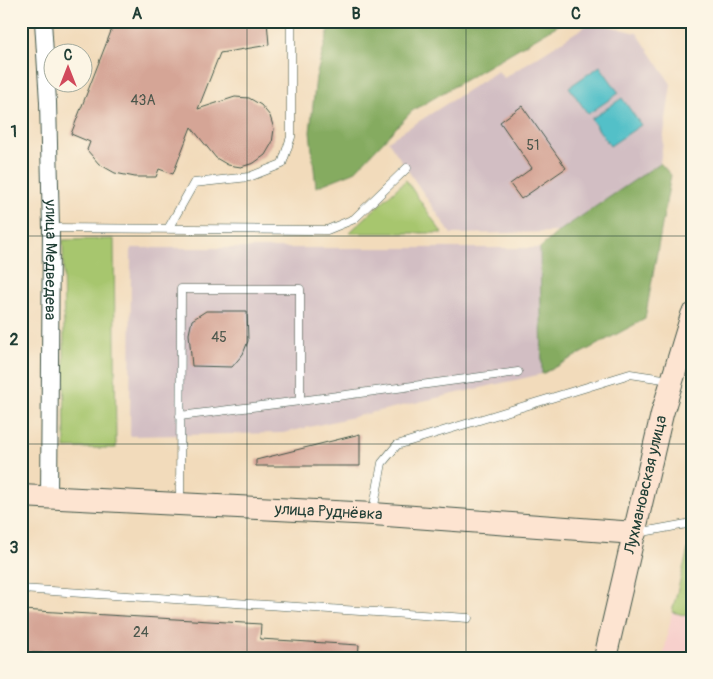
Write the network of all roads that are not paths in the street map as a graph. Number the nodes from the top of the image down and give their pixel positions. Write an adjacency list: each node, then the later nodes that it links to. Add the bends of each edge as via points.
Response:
1 (43, 21): 4 (street, улица Медведева)
2 (291, 21): 5 (lane, via 291,137 282,164 249,177 194,182)
3 (407, 168): 5 (lane, via 354,219 327,230)
4 (51, 228): 5 (lane); 12 (street, улица Медведева)
5 (168, 229)
6 (691, 320): 8 (street, Лухмановская улица)
7 (518, 372): 9 (lane)
8 (672, 380): 14 (lane, via 630,374 397,445 382,463); 16 (street, Лухмановская улица)
9 (300, 401): 10 (lane); 10 (lane, via 300,288 180,289)
10 (180, 416): 13 (lane)
11 (21, 496): 12 (street, улица Руднёвка)
12 (49, 498): 13 (street, улица Руднёвка)
13 (180, 505): 14 (street, улица Руднёвка)
14 (373, 514): 16 (street, улица Руднёвка)
15 (692, 523): 16 (lane)
16 (635, 533): 19 (street, Лухмановская улица)
17 (21, 589): 18 (lane)
18 (468, 618)
19 (605, 658)

